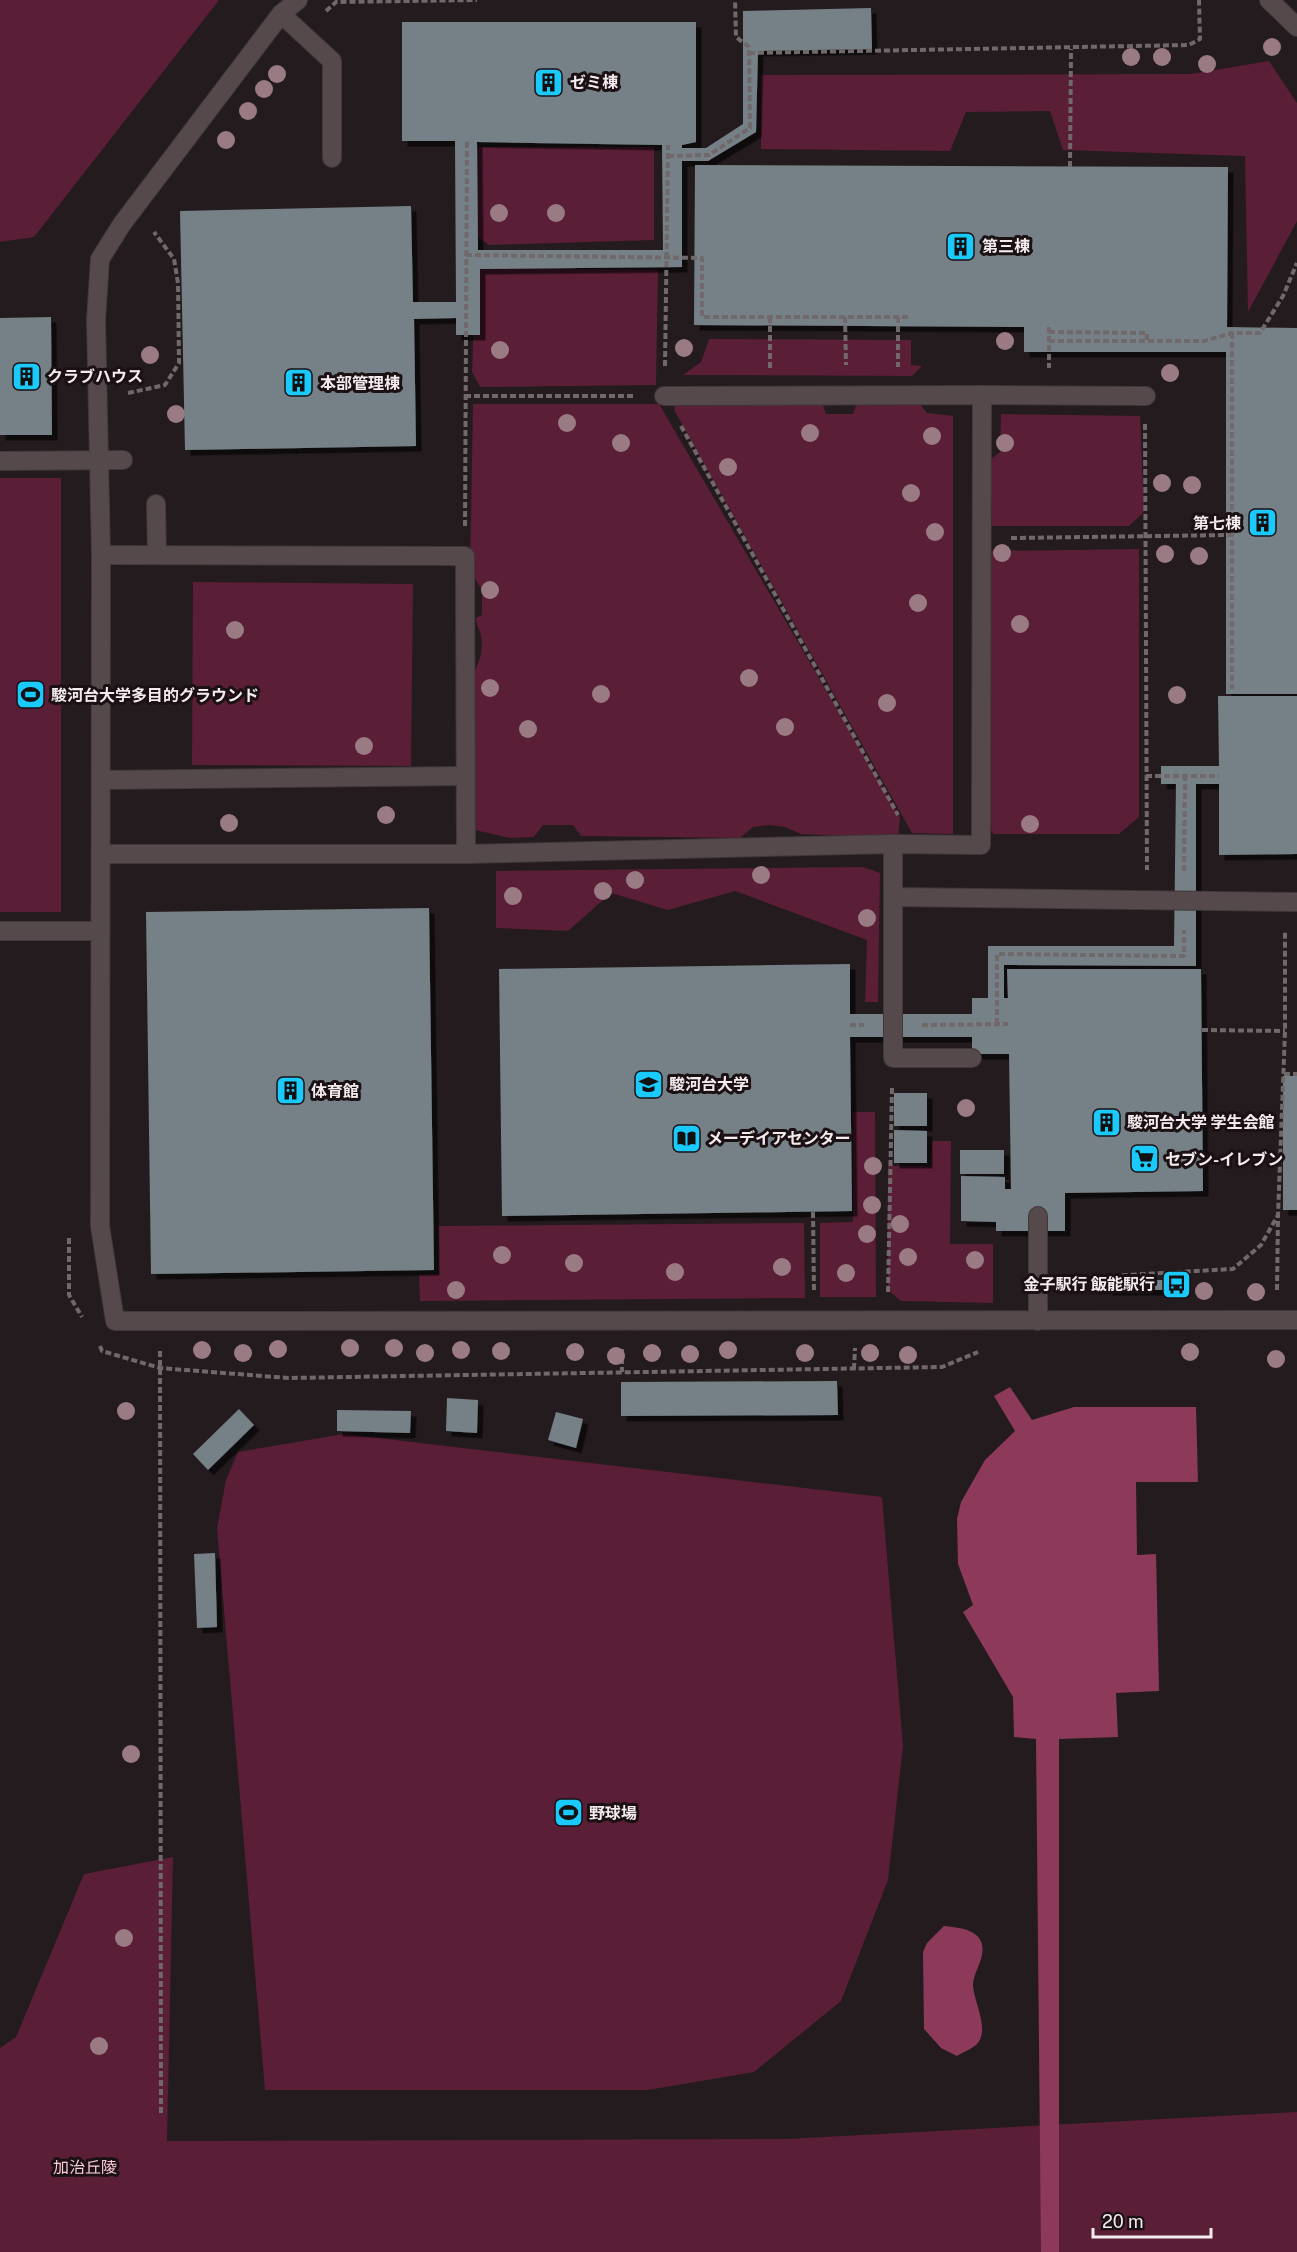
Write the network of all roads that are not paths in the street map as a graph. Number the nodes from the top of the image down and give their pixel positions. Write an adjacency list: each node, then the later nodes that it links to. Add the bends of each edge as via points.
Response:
1 (298, 0): 3 (lane)
2 (1269, 0): 4 (lane)
3 (280, 14): 5 (lane, via 332,61); 9 (lane, via 100,259 96,320)
4 (1297, 27)
5 (332, 158)
6 (982, 395): 7 (lane); 8 (lane); 17 (lane, via 981,845)
7 (664, 396)
8 (1146, 396)
9 (100, 460): 10 (lane); 11 (lane); 13 (lane)
10 (123, 460)
11 (0, 461)
12 (156, 504): 14 (lane)
13 (101, 555): 14 (lane); 16 (lane)
14 (157, 555): 15 (lane, via 465,556)
15 (464, 776): 16 (lane); 19 (lane)
16 (101, 780): 18 (lane)
17 (892, 844): 19 (lane); 20 (lane)
18 (102, 854): 19 (lane); 23 (lane)
19 (466, 854)
20 (892, 897): 21 (lane); 24 (lane, via 892,1058)
21 (1291, 901)
22 (0, 931): 23 (lane)
23 (99, 931): 27 (lane, via 100,1226 115,1321)
24 (972, 1058)
25 (1038, 1216): 27 (lane)
26 (1297, 1320): 27 (lane)
27 (1038, 1321)

